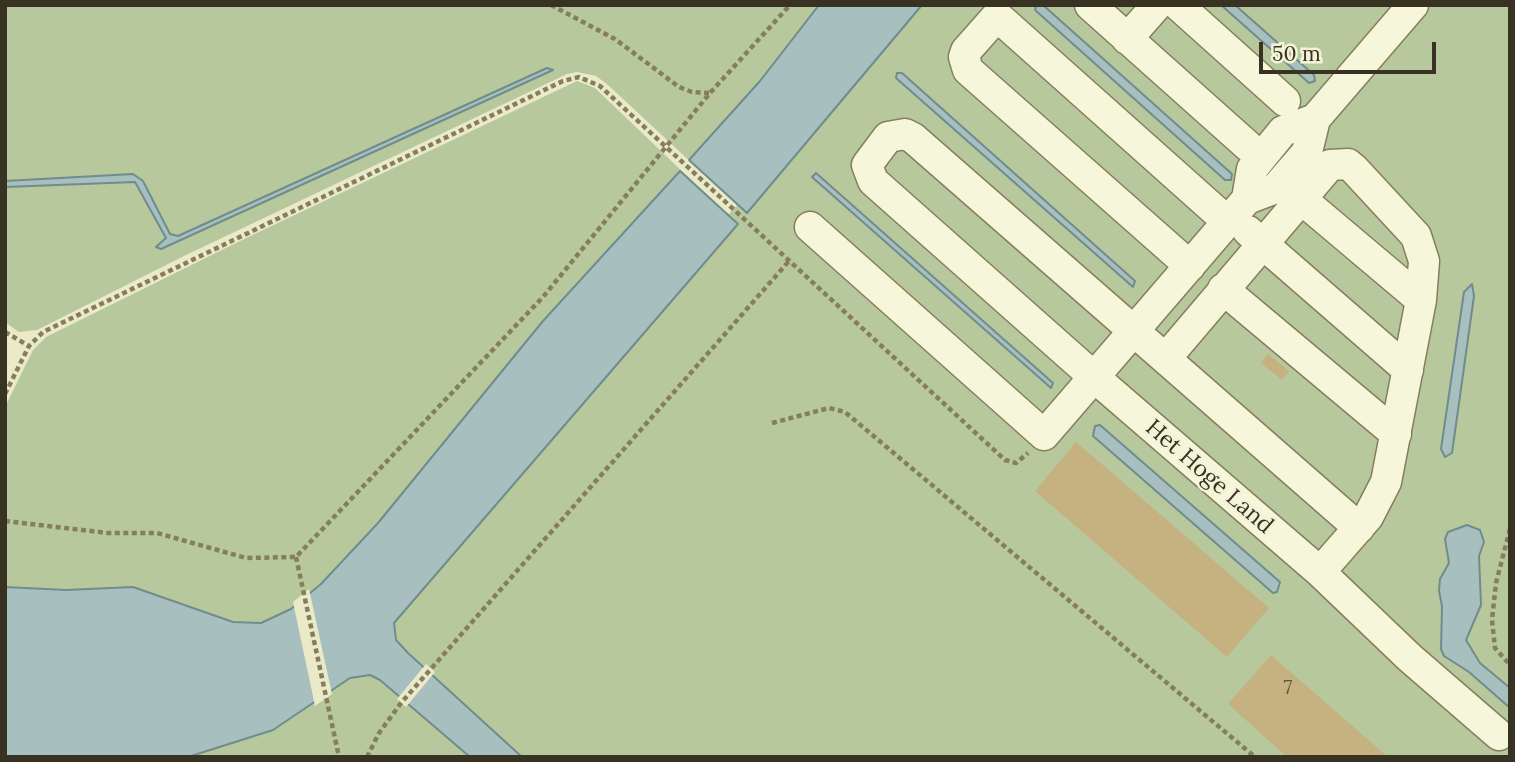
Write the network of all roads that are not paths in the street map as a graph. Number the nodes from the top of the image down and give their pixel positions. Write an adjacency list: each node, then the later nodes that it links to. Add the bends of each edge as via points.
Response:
1 (1090, 5): 6 (street)
2 (1157, 5): 6 (street)
3 (1178, 5): 7 (street)
4 (1413, 5): 10 (street, via 1315,118 1307,152 1284,179)
5 (1002, 11): 10 (street); 13 (street, via 966,51 968,70)
6 (1127, 39): 8 (street)
7 (1285, 101)
8 (1248, 146)
9 (1300, 198): 12 (street); 15 (street); 15 (street, via 1330,165 1348,164 1354,169 1416,236 1424,261)
10 (1235, 213): 12 (street); 13 (street)
11 (810, 228): 19 (street, via 1044,435)
12 (1261, 243): 14 (street); 18 (street)
13 (1191, 266): 16 (street)
14 (1223, 289): 17 (street); 20 (street)
15 (1421, 300): 18 (street)
16 (1134, 332): 17 (street); 19 (street); 19 (street, Het Hoge Land, via 913,138 905,134 888,137 871,156 868,174 873,181)
17 (1166, 358): 21 (street)
18 (1408, 370): 20 (street)
19 (1094, 377): 22 (street, Het Hoge Land)
20 (1396, 434): 21 (street, via 1382,493)
21 (1359, 528): 22 (street)
22 (1320, 572): 23 (street, Het Hoge Land)
23 (1499, 735)

